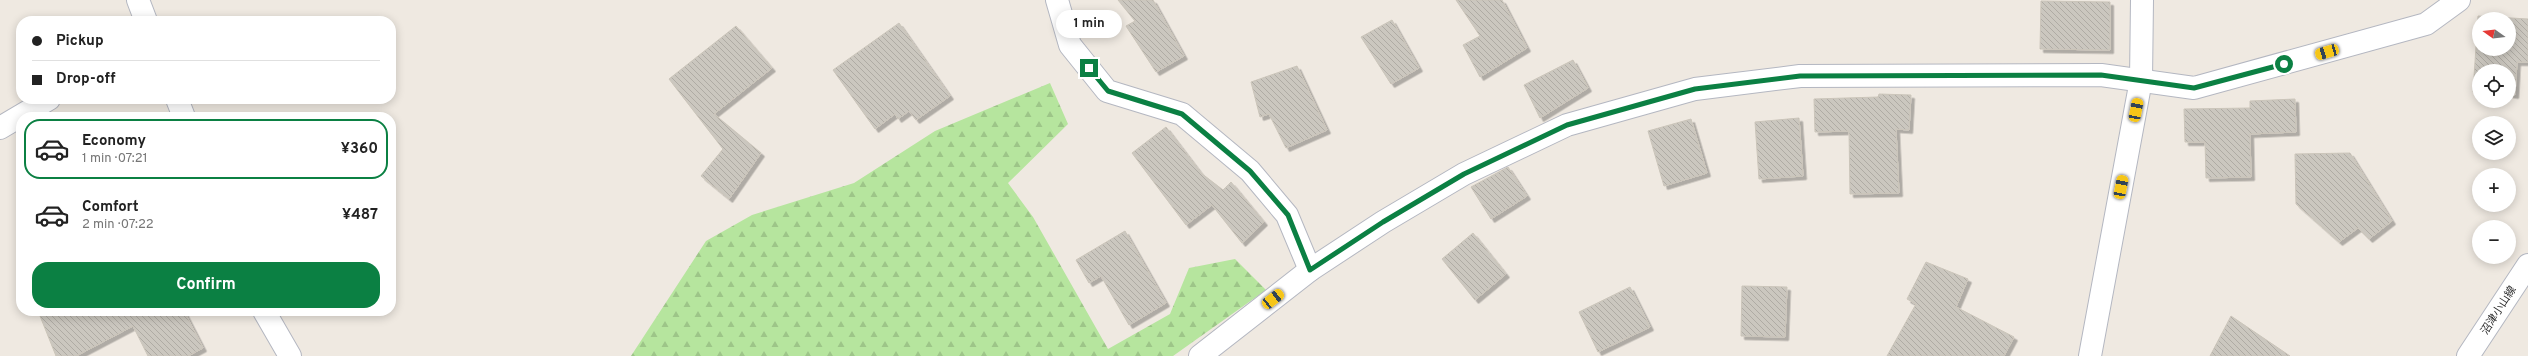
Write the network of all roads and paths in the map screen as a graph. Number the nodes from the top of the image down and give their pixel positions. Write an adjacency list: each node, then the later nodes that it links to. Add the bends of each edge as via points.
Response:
1 (138, 0): 5 (street)
2 (1057, 0): 12 (street, via 1070,45 1108,91 1182,114 1250,171 1288,215)
3 (2142, 0): 6 (street)
4 (2459, 0): 6 (street, via 2426,24 2194,88)
5 (144, 16)
6 (2141, 80): 12 (street, via 2101,75 1800,76 1695,89 1567,125 1464,174 1383,222); 16 (street)
7 (40, 104): 8 (street)
8 (26, 112)
9 (16, 118): 10 (street)
10 (0, 128)
11 (2528, 265): 17 (street, 沼津小山線)
12 (1310, 270): 15 (street)
13 (267, 316): 14 (street)
14 (290, 356)
15 (1200, 356)
16 (2090, 356)
17 (2468, 356)

